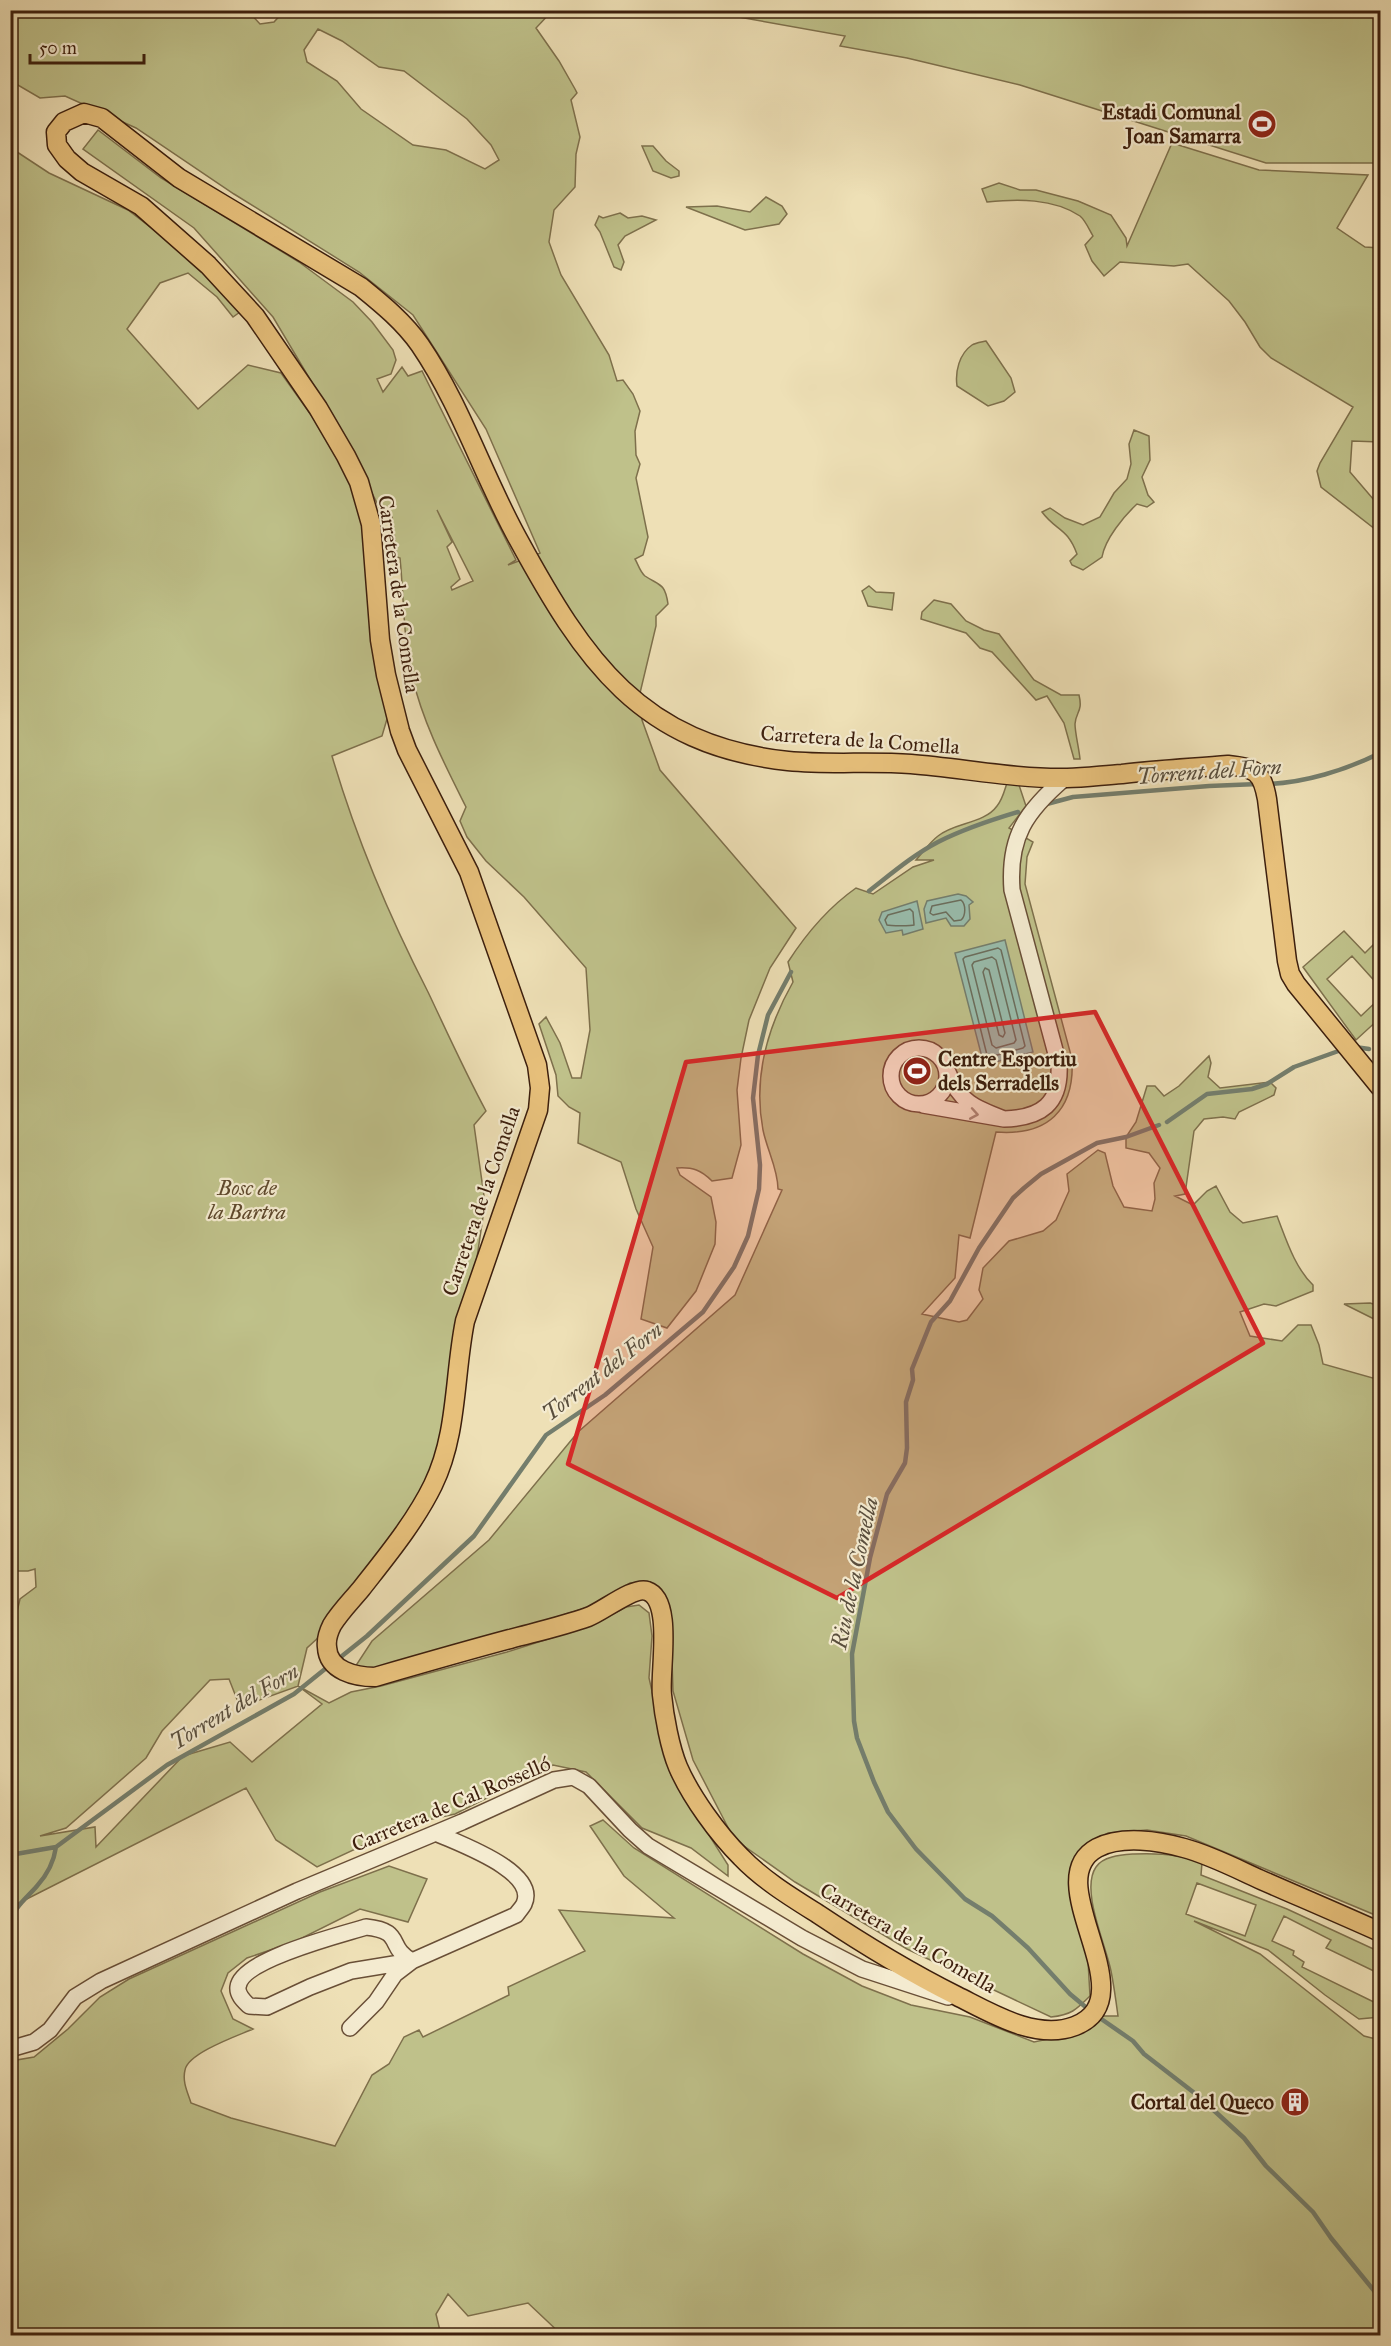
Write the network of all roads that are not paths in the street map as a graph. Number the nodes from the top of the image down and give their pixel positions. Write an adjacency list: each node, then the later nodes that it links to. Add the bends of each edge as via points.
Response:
1 (1065, 778): 3 (main road, Carretera de la Comella, via 1228,765 1255,770 1263,783 1290,974); 5 (street, via 1040,800 1019,833 1011,868 1012,890 1059,1065 1060,1082 1056,1093 1037,1113); 9 (main road, Carretera de la Comella, via 755,756 700,740 652,714 609,677 573,633 516,535 441,379 399,320 361,286 179,178 102,118 84,113 64,122 56,132 57,145 67,159 89,177 141,206 182,240 255,316 346,456 359,482 370,525 382,651 400,731 469,872 537,1065 538,1110 465,1321 448,1448 422,1505 331,1626 326,1646 332,1660 348,1673 375,1677 580,1619 632,1593 648,1591 657,1598 663,1618 661,1692 677,1765 709,1817 741,1858 789,1896 866,1946)
2 (946, 1067): 4 (street, via 948,1076 941,1093 927,1104); 4 (street, via 935,1052 917,1047 894,1062 894,1089 900,1097); 5 (street, via 961,1097)
3 (1380, 1087)
4 (917, 1104): 5 (street, one-way to 5)
5 (1004, 1119)
6 (436, 1833): 8 (street, via 503,1864 519,1879 526,1893 525,1903 516,1915); 9 (street, Carretera de Cal Rosselló, via 554,1780 573,1777 589,1786 648,1846 802,1938 862,1969 946,1998); 11 (street, Carretera de Cal Rosselló, via 101,1981 75,1997 50,2030 34,2042)
7 (1380, 1932): 9 (main road, Carretera de la Comella, via 1185,1848 1131,1841 1110,1844 1089,1854 1079,1873 1083,1909 1100,1973 1099,2003 1094,2013 1064,2030 1031,2028)
8 (412, 1961): 8 (street, via 351,1971 267,2007 249,2006 238,1987 244,1975 272,1957 366,1927 384,1929 394,1938 402,1956); 10 (street, via 395,1974 376,2002)
9 (957, 1996)
10 (350, 2028)
11 (10, 2049)

